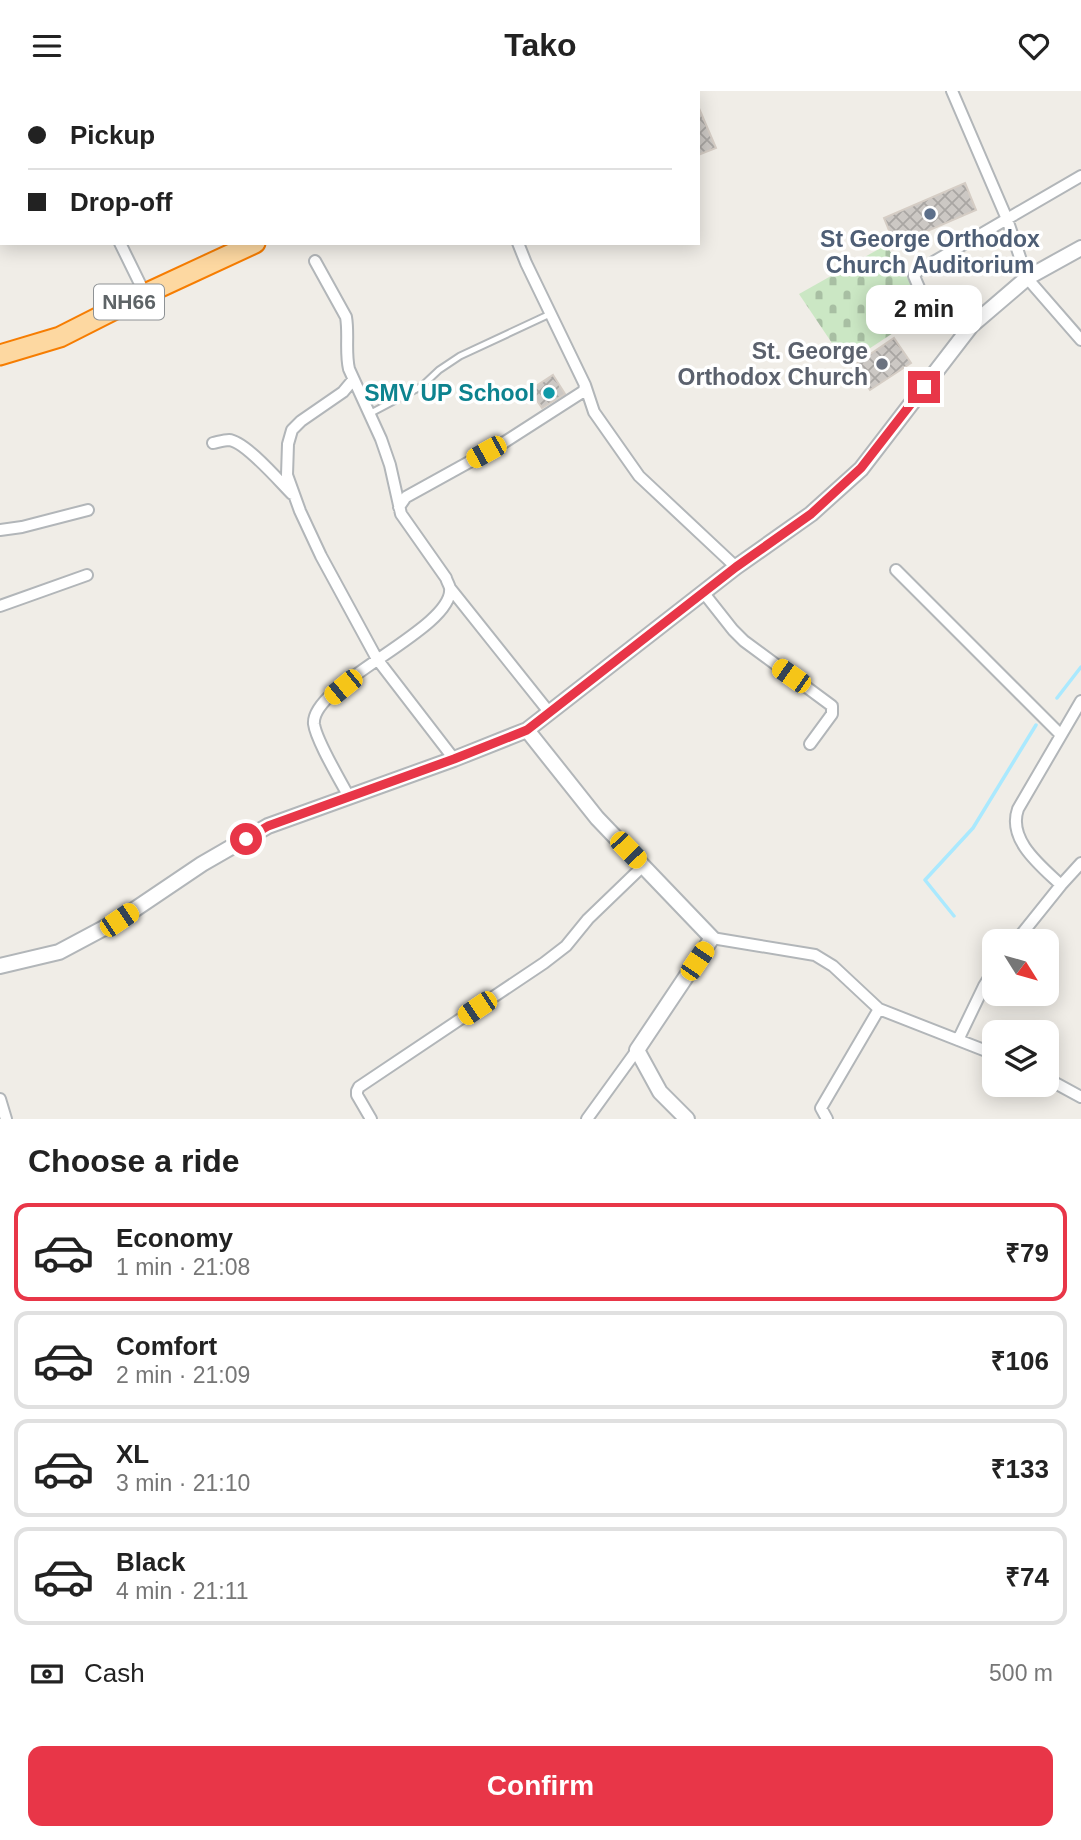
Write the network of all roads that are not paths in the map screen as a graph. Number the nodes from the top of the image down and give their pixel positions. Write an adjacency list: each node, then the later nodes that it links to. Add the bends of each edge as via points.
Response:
1 (952, 91): 3 (street)
2 (1081, 176): 3 (street)
3 (1007, 219): 9 (street); 10 (street, via 918,271 914,276)
4 (121, 245): 11 (street)
5 (251, 245): 11 (highway, NH66 / NH66)
6 (519, 245): 12 (street)
7 (1081, 248): 9 (street)
8 (315, 261): 15 (street, via 346,317 346,358)
9 (1027, 278): 13 (street); 23 (street, via 971,327 861,468 811,514)
10 (920, 290)
11 (145, 294): 14 (highway, NH66 / NH66, via 60,337)
12 (550, 314): 16 (street); 17 (lane, via 460,356 422,386)
13 (1081, 340)
14 (0, 355)
15 (353, 380): 17 (street); 19 (street, via 292,430 286,459)
16 (585, 385): 20 (street, via 580,394 406,497); 23 (street, via 594,412 639,476)
17 (370, 414): 20 (street, via 390,465)
18 (213, 443): 19 (street, via 238,443)
19 (294, 496): 29 (street)
20 (399, 507): 26 (street)
21 (88, 510): 22 (street)
22 (0, 530)
23 (736, 567): 27 (street)
24 (896, 570): 33 (street)
25 (87, 575): 28 (street)
26 (450, 588): 29 (street, via 449,597 425,627); 31 (street)
27 (703, 592): 31 (street); 34 (street, via 744,641 832,706 832,714)
28 (0, 606)
29 (377, 659): 35 (street); 36 (street, via 326,700 315,719 318,736)
30 (1081, 701): 33 (street)
31 (549, 712): 32 (street)
32 (527, 730): 35 (street); 38 (street, via 597,818)
33 (1061, 735): 39 (street, via 1015,817 1015,827 1034,860)
34 (810, 744)
35 (454, 759): 36 (street)
36 (349, 797): 42 (street, via 268,826 119,920 59,952)
37 (1081, 863): 39 (street)
38 (643, 866): 41 (street); 52 (street, via 566,946 359,1087 357,1095)
39 (1061, 885): 40 (street)
40 (1026, 929)
41 (712, 938): 44 (street, via 815,955); 47 (street)
42 (0, 966)
43 (982, 989): 45 (street)
44 (879, 1009): 45 (street); 55 (street, via 821,1108)
45 (958, 1040): 46 (street)
46 (982, 1049)
47 (637, 1050): 53 (street); 54 (street, via 660,1091)
48 (1059, 1085): 49 (street)
49 (1081, 1097)
50 (0, 1099): 51 (street)
51 (3, 1117)
52 (371, 1119)
53 (587, 1119)
54 (687, 1119)
55 (827, 1119)

